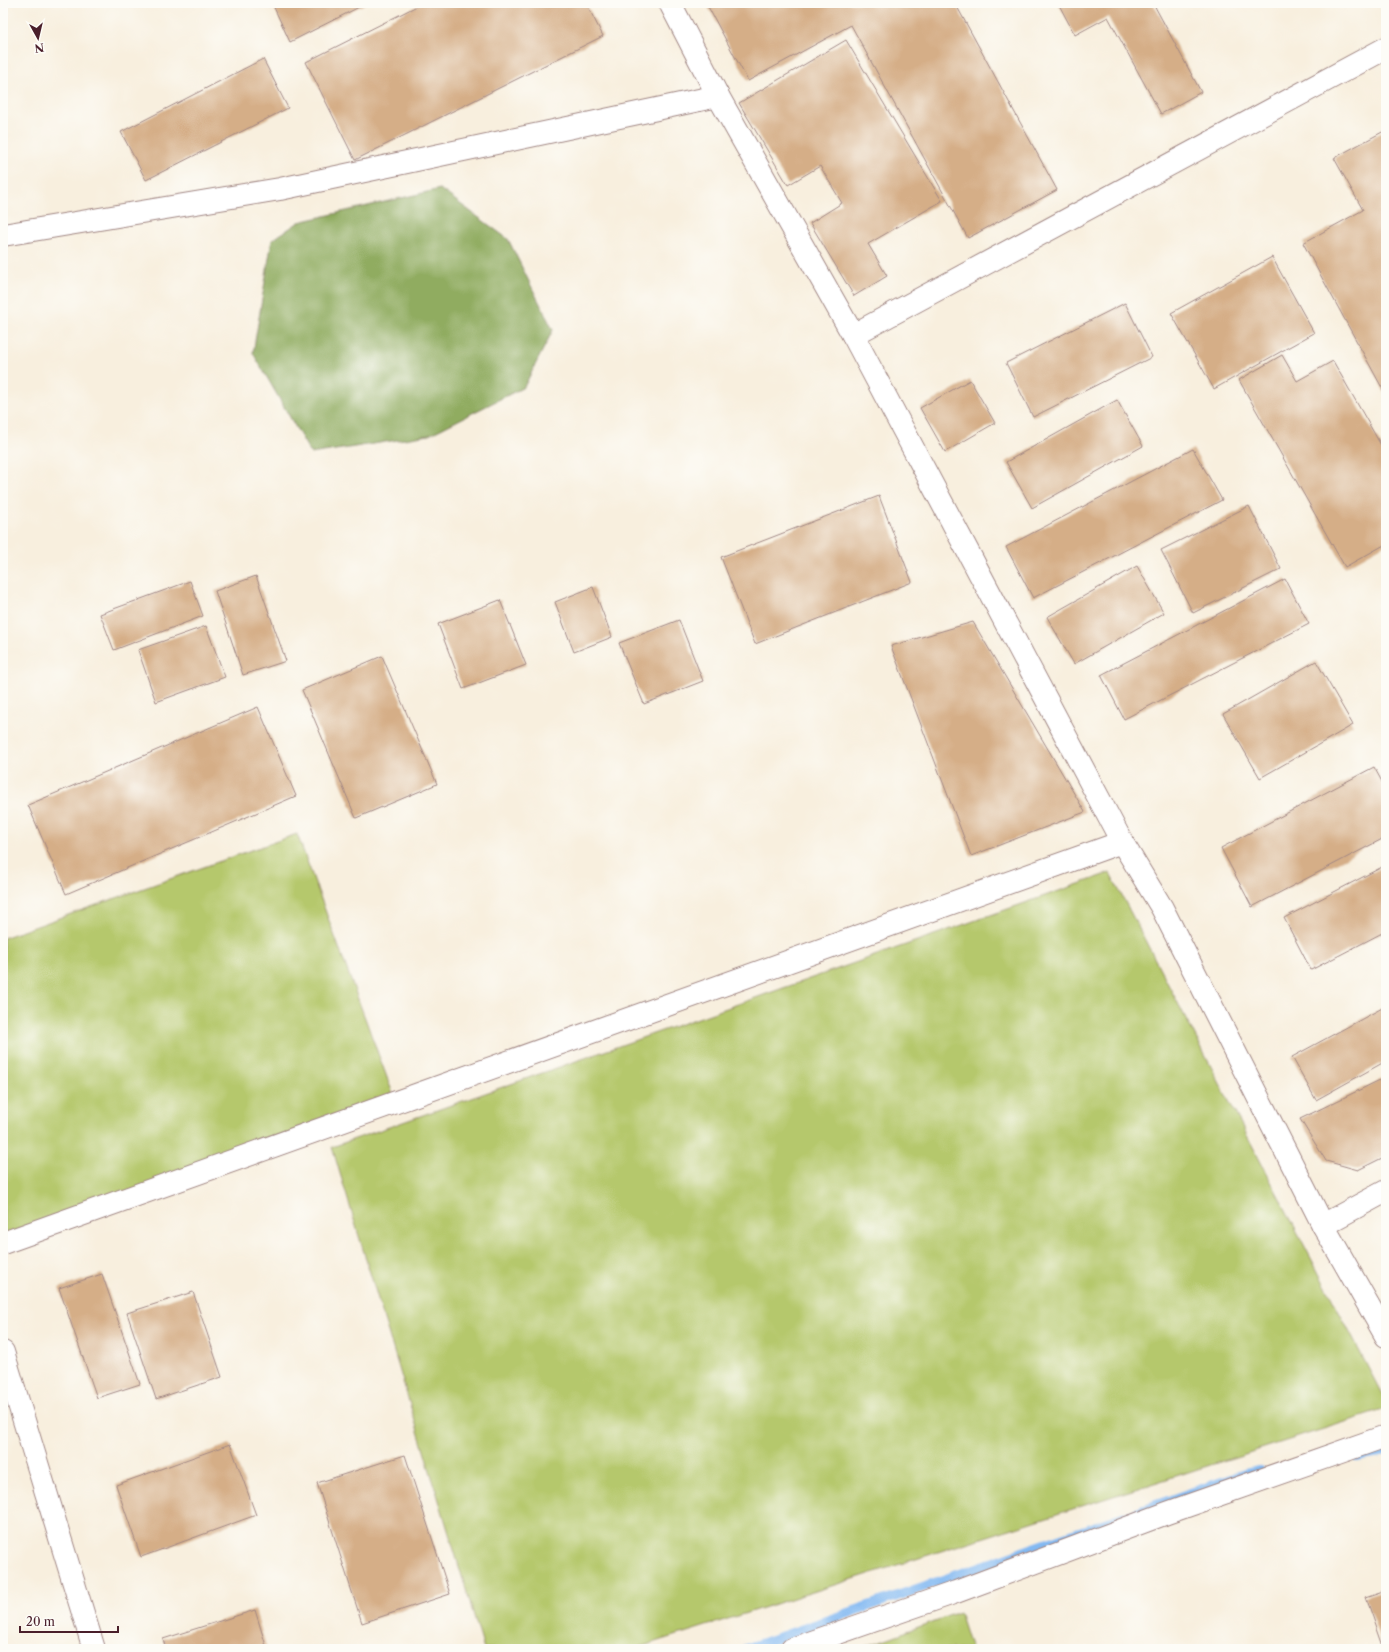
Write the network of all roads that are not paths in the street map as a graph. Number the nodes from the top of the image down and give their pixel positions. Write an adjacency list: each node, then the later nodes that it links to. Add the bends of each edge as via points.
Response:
1 (670, 3): 3 (street)
2 (1386, 48): 5 (street)
3 (718, 96): 4 (street, via 280,189); 5 (street)
4 (3, 235)
5 (853, 335): 6 (street)
6 (1122, 842): 8 (street, via 1162,908); 9 (street)
7 (1386, 1191): 8 (street)
8 (1323, 1225): 10 (street)
9 (3, 1243)
10 (1386, 1336)
11 (3, 1352): 13 (street)
12 (1386, 1436): 14 (street)
13 (94, 1649)
14 (792, 1649)

